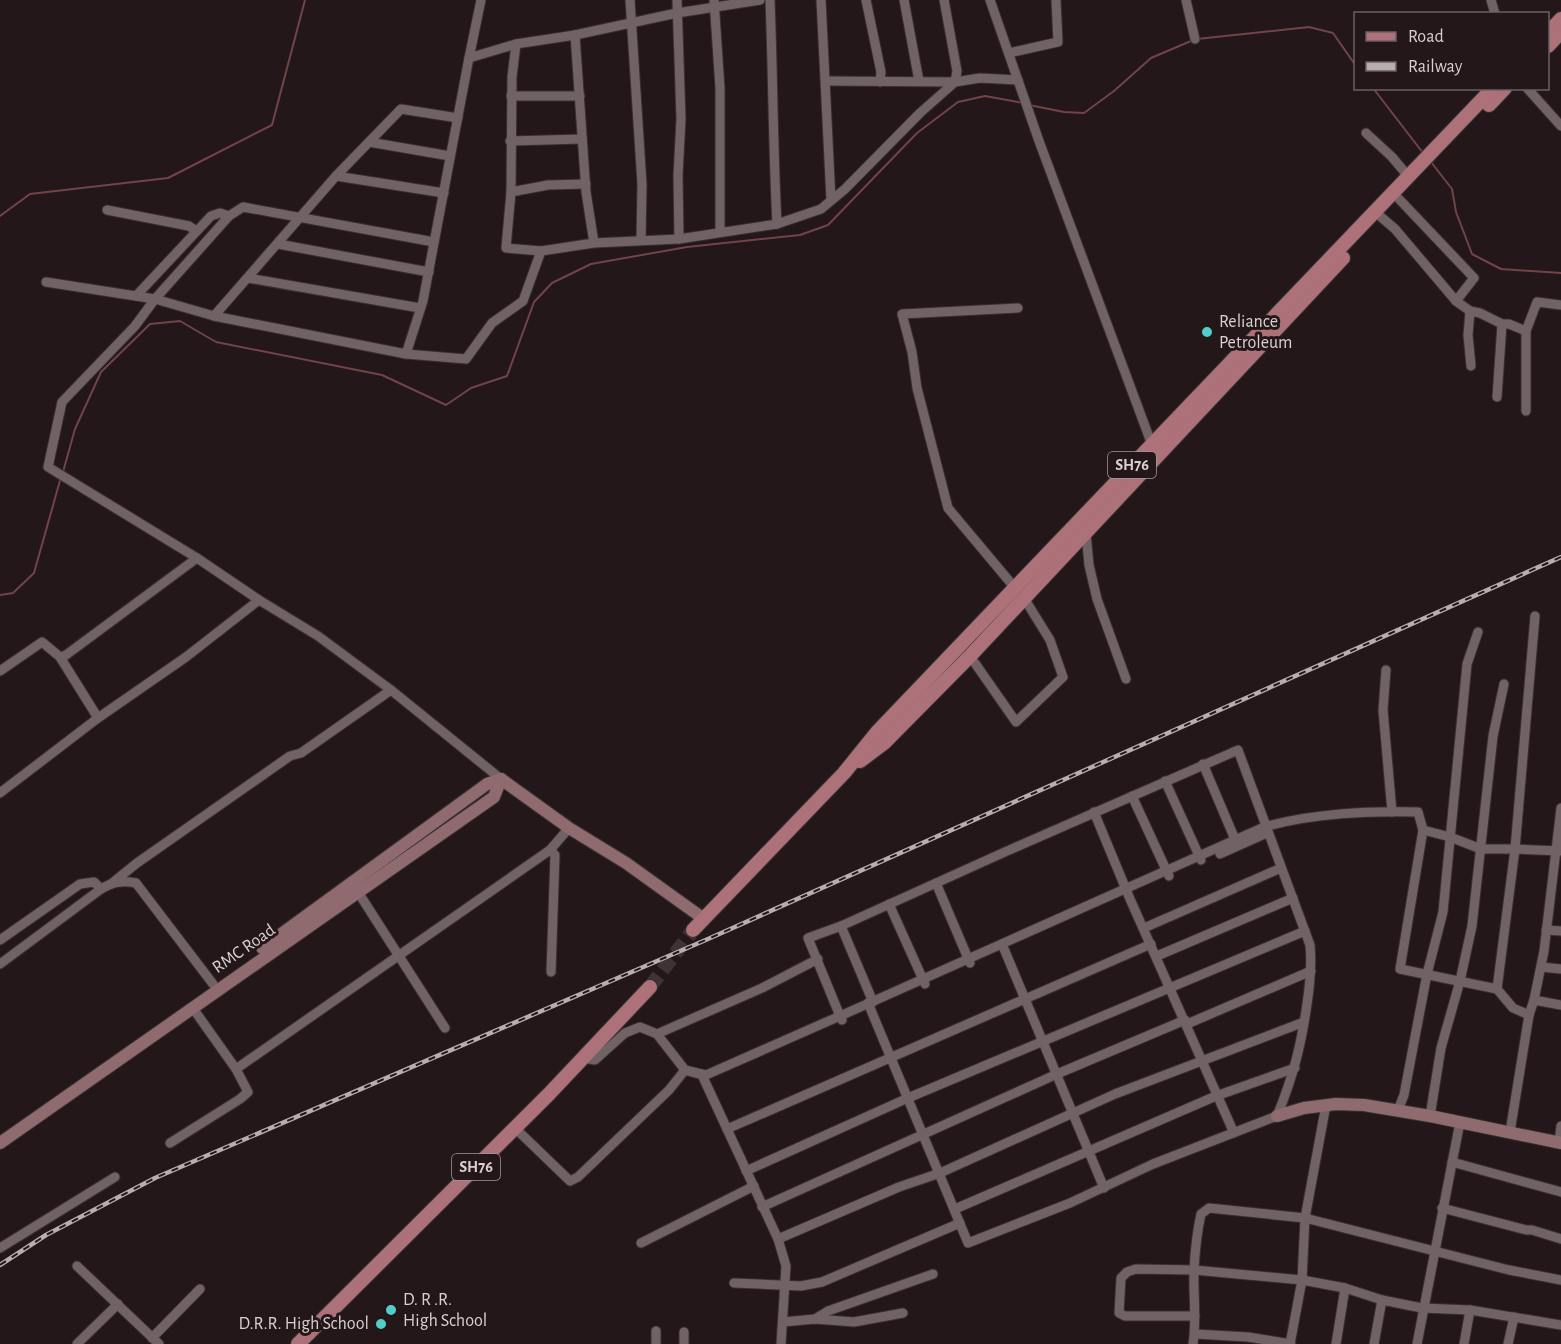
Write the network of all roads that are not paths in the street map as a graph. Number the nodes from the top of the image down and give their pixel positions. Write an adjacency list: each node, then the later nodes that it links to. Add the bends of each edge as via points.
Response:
1 (481, 0): 24 (street)
2 (630, 0): 16 (street)
3 (677, 0): 14 (street)
4 (760, 0): 13 (street)
5 (770, 0): 54 (street)
6 (821, 0): 26 (street)
7 (866, 0): 28 (street)
8 (904, 0): 27 (street)
9 (944, 0): 29 (street, via 957,71)
10 (990, 0): 23 (street)
11 (1056, 0): 23 (street, via 1058,42)
12 (1186, 0): 20 (street)
13 (714, 4): 14 (street); 56 (street, via 720,88)
14 (677, 14): 16 (street); 57 (street, via 681,119)
15 (1561, 19): 17 (main road)
16 (632, 23): 19 (street); 58 (street, via 642,184)
17 (1549, 32)
18 (1561, 32): 22 (main road)
19 (575, 35): 21 (street); 34 (street)
20 (1195, 39)
21 (516, 44): 24 (street); 33 (street)
22 (1549, 45)
23 (1009, 53): 25 (street)
24 (469, 58): 35 (street)
25 (1018, 80): 29 (street, via 980,78); 80 (street)
26 (826, 81): 28 (street); 49 (street)
27 (919, 81): 28 (street); 29 (street)
28 (880, 82)
29 (955, 82): 49 (street)
30 (1491, 90): 42 (main road, SH76)
31 (1503, 90): 42 (main road)
32 (1529, 90): 36 (street)
33 (511, 96): 34 (street); 39 (street)
34 (580, 96): 38 (street)
35 (458, 118): 40 (street, via 401,109); 41 (street)
36 (1561, 126)
37 (1366, 133): 44 (street)
38 (582, 139): 39 (street); 45 (street)
39 (510, 141): 46 (street)
40 (369, 142): 41 (street); 43 (street)
41 (450, 156): 47 (street)
42 (1429, 160): 44 (main road, SH76); 48 (main road)
43 (336, 176): 47 (street); 53 (street)
44 (1408, 176): 80 (main road, SH76)
45 (586, 184): 46 (street, via 548,185); 60 (street)
46 (511, 192): 62 (street, via 506,248)
47 (444, 194): 59 (street)
48 (1399, 199): 52 (main road); 68 (street, via 1474,278)
49 (831, 200): 54 (street, via 821,209)
50 (107, 210): 55 (street, via 189,226)
51 (228, 216): 53 (street, via 243,207); 55 (street, via 211,216); 67 (street)
52 (1381, 217): 68 (street); 80 (main road)
53 (301, 218): 59 (street); 61 (street)
54 (777, 224): 56 (street)
55 (196, 231): 66 (street)
56 (720, 232): 57 (street)
57 (679, 238): 58 (street)
58 (640, 240): 60 (street)
59 (434, 242): 63 (street)
60 (594, 243): 62 (street)
61 (278, 244): 63 (street); 64 (street)
62 (541, 251): 76 (street, via 523,301 492,323 466,359)
63 (429, 272): 70 (street)
64 (248, 278): 70 (street); 73 (street)
65 (46, 282): 66 (street)
66 (136, 296): 67 (street)
67 (154, 299): 73 (street); 82 (street, via 135,326 62,402 48,468)
68 (1456, 301): 72 (street)
69 (1561, 305): 75 (street, via 1537,302)
70 (420, 308): 76 (street)
71 (1018, 308): 83 (street, via 902,314 948,508)
72 (1470, 311): 74 (street); 77 (street)
73 (214, 316): 76 (street)
74 (1502, 324): 75 (street); 78 (street)
75 (1526, 331): 79 (street)
76 (406, 354)
77 (1471, 366)
78 (1497, 397)
79 (1526, 411)
80 (1157, 449): 81 (main road); 83 (main road, SH76)
81 (1086, 533): 83 (main road); 91 (street, via 1097,599)
82 (197, 558): 84 (street); 88 (street)
83 (1016, 597): 87 (main road); 87 (street, via 1050,640 1063,677 1016,722); 96 (main road, SH76, via 878,731)
84 (259, 600): 93 (street, via 318,636); 94 (street)
85 (1535, 616): 110 (street)
86 (1478, 632): 107 (street, via 1467,664)
87 (970, 656): 96 (main road, via 884,743)
88 (60, 657): 90 (street, via 42,642); 94 (street)
89 (1386, 670): 103 (street, via 1383,710)
90 (0, 671)
91 (1126, 679)
92 (1504, 684): 109 (street, via 1493,735)
93 (391, 690): 97 (street); 117 (street, via 301,753 290,756)
94 (98, 718): 99 (street)
95 (1203, 764): 98 (street); 105 (street, via 1238,750); 108 (street)
96 (844, 773): 124 (main road, SH76)
97 (501, 779): 104 (street); 121 (street, RMC Road, via 494,797); 146 (street, RMC Road, via 488,784)
98 (1165, 781): 100 (street); 113 (street)
99 (1, 790)
100 (1132, 796): 102 (street); 115 (street)
101 (1561, 808): 112 (street)
102 (1094, 812): 116 (street); 119 (street)
103 (1392, 812): 105 (street, via 1290,820); 106 (street, via 1418,812)
104 (570, 828): 111 (street); 124 (street)
105 (1266, 830): 108 (street); 114 (street)
106 (1423, 830): 107 (street); 143 (street, via 1400,969)
107 (1450, 837): 109 (street); 143 (street, via 1443,912)
108 (1237, 843): 113 (street)
109 (1481, 849): 110 (street); 144 (street, via 1472,926)
110 (1515, 849): 112 (street); 149 (street)
111 (550, 850): 135 (street); 142 (street, via 555,855)
112 (1559, 850): 120 (street)
113 (1200, 860): 115 (street)
114 (1281, 868): 122 (street); 126 (street)
115 (1168, 874): 119 (street)
116 (936, 883): 123 (street); 137 (street)
117 (111, 884): 118 (street); 146 (street, via 124,880 136,883)
118 (100, 889): 131 (street, via 94,882 80,885); 138 (street)
119 (1129, 890): 126 (street); 133 (street)
120 (1556, 891): 128 (street)
121 (358, 892): 135 (street); 154 (street, RMC Road)
122 (1293, 898): 129 (street); 134 (street)
123 (889, 904): 125 (street); 145 (street)
124 (704, 919): 127 (main road, SH76)
125 (841, 926): 136 (street, via 808,938); 152 (street)
126 (1146, 927): 132 (street); 134 (street)
127 (693, 930)
128 (1546, 930): 130 (street); 139 (street)
129 (1305, 931): 141 (street); 148 (street)
130 (1561, 931)
131 (0, 940)
132 (1151, 945): 134 (street); 150 (street)
133 (1004, 946): 137 (street); 150 (street)
134 (1158, 955): 148 (street)
135 (398, 956): 159 (street); 166 (street)
136 (818, 959): 156 (street); 160 (street)
137 (969, 961): 145 (street)
138 (0, 964)
139 (1541, 967): 140 (street); 151 (street)
140 (1561, 969)
141 (1311, 971): 157 (street); 158 (street)
142 (551, 972)
143 (1427, 974): 144 (street); 173 (street)
144 (1460, 981): 149 (street); 176 (street, via 1441,1048)
145 (924, 982): 152 (street)
146 (213, 984): 183 (street, RMC Road)
147 (650, 987): 163 (main road, SH76)
148 (1173, 987): 157 (street); 161 (street)
149 (1497, 989): 155 (street, via 1513,1008)
150 (1026, 999): 161 (street); 162 (street)
151 (1534, 1000): 153 (street); 155 (street)
152 (870, 1004): 156 (street); 162 (street)
153 (1561, 1005)
154 (192, 1007): 166 (street); 185 (street, RMC Road)
155 (1529, 1015): 182 (street)
156 (841, 1018): 167 (street, via 706,1075); 169 (street)
157 (1187, 1022): 164 (street); 168 (street)
158 (1304, 1022): 164 (street); 165 (street)
159 (445, 1028)
160 (657, 1034): 163 (street, via 640,1027 625,1033 596,1060); 167 (street)
161 (1043, 1041): 168 (street); 171 (street)
162 (890, 1056): 171 (street); 180 (street)
163 (584, 1058): 179 (main road, SH76)
164 (1203, 1059): 170 (street); 174 (street)
165 (1295, 1068): 170 (street); 175 (street)
166 (236, 1069): 186 (street, via 248,1092)
167 (685, 1070): 169 (street); 179 (street, via 643,1117 570,1181)
168 (1057, 1074): 174 (street); 184 (street)
169 (705, 1081): 180 (street)
170 (1218, 1095): 181 (street); 188 (street)
171 (908, 1098): 184 (street); 190 (street)
172 (1326, 1105): 173 (street); 175 (street); 199 (street)
173 (1398, 1110): 176 (street)
174 (1073, 1113): 188 (street); 191 (street)
175 (1277, 1116): 181 (street)
176 (1430, 1116): 177 (street)
177 (1460, 1122): 182 (street); 189 (street)
178 (1561, 1126): 187 (street)
179 (515, 1128): 230 (main road, SH76)
180 (727, 1129): 190 (street)
181 (1236, 1132): 194 (street)
182 (1510, 1132): 187 (street)
183 (0, 1135)
184 (924, 1135): 191 (street); 196 (street)
185 (0, 1143)
186 (170, 1143)
187 (1560, 1143)
188 (1089, 1151): 194 (street); 198 (street)
189 (1452, 1162): 195 (street); 197 (street)
190 (746, 1171): 193 (street)
191 (940, 1173): 198 (street); 201 (street)
192 (116, 1177): 204 (street)
193 (754, 1186): 196 (street); 203 (street)
194 (1104, 1188): 200 (street, via 968,1243)
195 (1561, 1192)
196 (762, 1207): 201 (street)
197 (1442, 1208): 202 (street); 205 (street)
198 (955, 1209): 200 (street)
199 (1305, 1218): 205 (street); 207 (street, via 1209,1209 1201,1214); 209 (street)
200 (960, 1223): 212 (street, via 822,1282)
201 (778, 1239): 212 (street, via 786,1266)
202 (1561, 1239)
203 (641, 1243)
204 (0, 1248)
205 (1436, 1250): 210 (street); 217 (street)
206 (77, 1266): 216 (street)
207 (1194, 1270): 209 (street); 220 (street); 220 (street, via 1127,1272 1121,1278 1119,1313)
208 (933, 1274): 222 (street)
209 (1302, 1280): 213 (street); 234 (street)
210 (1561, 1280)
211 (734, 1282): 212 (street)
212 (786, 1286): 223 (street)
213 (1345, 1288): 215 (street); 235 (street)
214 (200, 1289): 228 (street)
215 (1382, 1300): 217 (street); 236 (street)
216 (118, 1304): 228 (street); 229 (street)
217 (1422, 1308): 218 (street); 237 (street)
218 (1470, 1310): 221 (street); 238 (street)
219 (903, 1313): 222 (street, via 854,1322)
220 (1195, 1316): 227 (street)
221 (1514, 1317): 224 (street); 239 (street)
222 (815, 1319): 223 (street)
223 (783, 1323): 233 (street)
224 (1561, 1325)
225 (656, 1331): 231 (street)
226 (684, 1332): 232 (street)
227 (1194, 1339): 234 (street, via 1248,1337)
228 (155, 1341)
229 (77, 1344)
230 (298, 1344)
231 (656, 1344)
232 (684, 1344)
233 (781, 1344)
234 (1291, 1344)
235 (1336, 1344)
236 (1374, 1344)
237 (1417, 1344)
238 (1464, 1344)
239 (1508, 1344)

